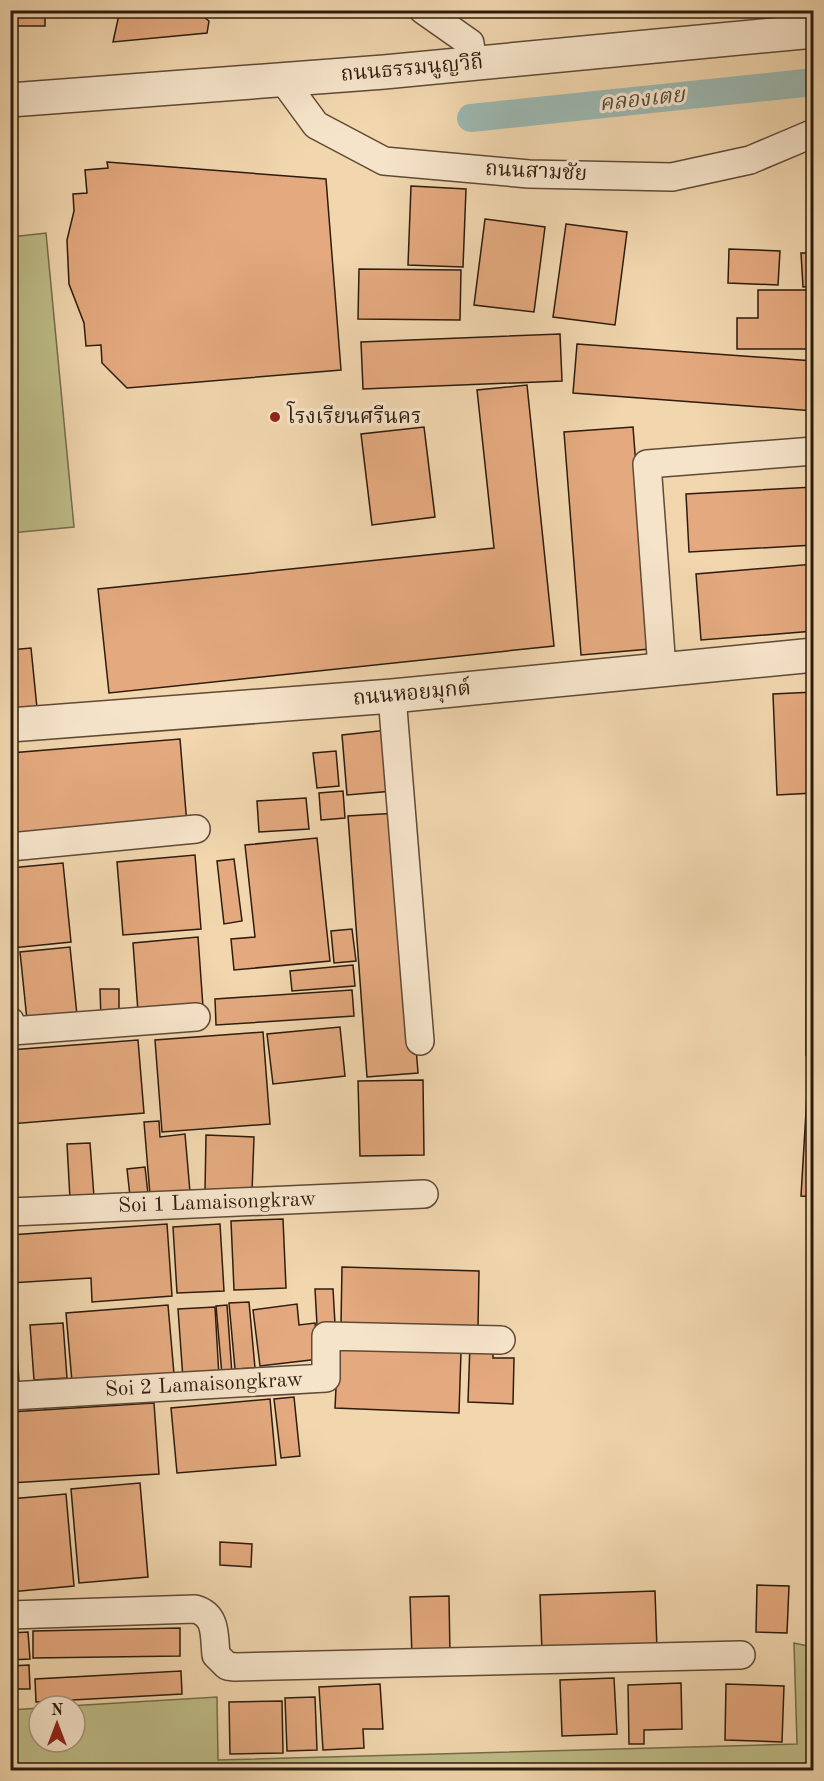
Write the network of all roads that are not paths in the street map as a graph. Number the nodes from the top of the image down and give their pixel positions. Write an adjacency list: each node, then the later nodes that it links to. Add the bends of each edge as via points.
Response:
1 (423, 10): 4 (street)
2 (809, 10): 4 (street, ถนนธรรมนูญวิถี)
3 (813, 31): 4 (street, ถนนธรรมนูญวิถี)
4 (471, 54): 5 (street, ถนนธรรมนูญวิถี); 6 (street, ถนนธรรมนูญวิถี)
5 (283, 80): 7 (street, ถนนธรรมนูญวิถี); 8 (street, ถนนสามชัย, via 316,125 384,160 529,174 672,177)
6 (10, 82)
7 (10, 100)
8 (809, 143)
9 (813, 451): 11 (street, via 647,464)
10 (813, 655): 11 (street, ถนนหอยมุกต์)
11 (662, 669): 12 (street, ถนนหอยมุกต์)
12 (392, 696): 13 (street, ถนนหอยมุกต์); 18 (street)
13 (10, 725)
14 (196, 829): 15 (street)
15 (10, 847)
16 (196, 1017): 17 (street, via 12,1031)
17 (10, 1021)
18 (420, 1041)
19 (424, 1194): 20 (street, Soi 1 Lamaisongkraw)
20 (10, 1212)
21 (501, 1340): 22 (street, Soi 2 Lamaisongkraw, via 326,1336 326,1378)
22 (10, 1396)
23 (10, 1615): 24 (street, via 195,1609 208,1615 212,1622 216,1655 227,1666 235,1667)
24 (741, 1655)

